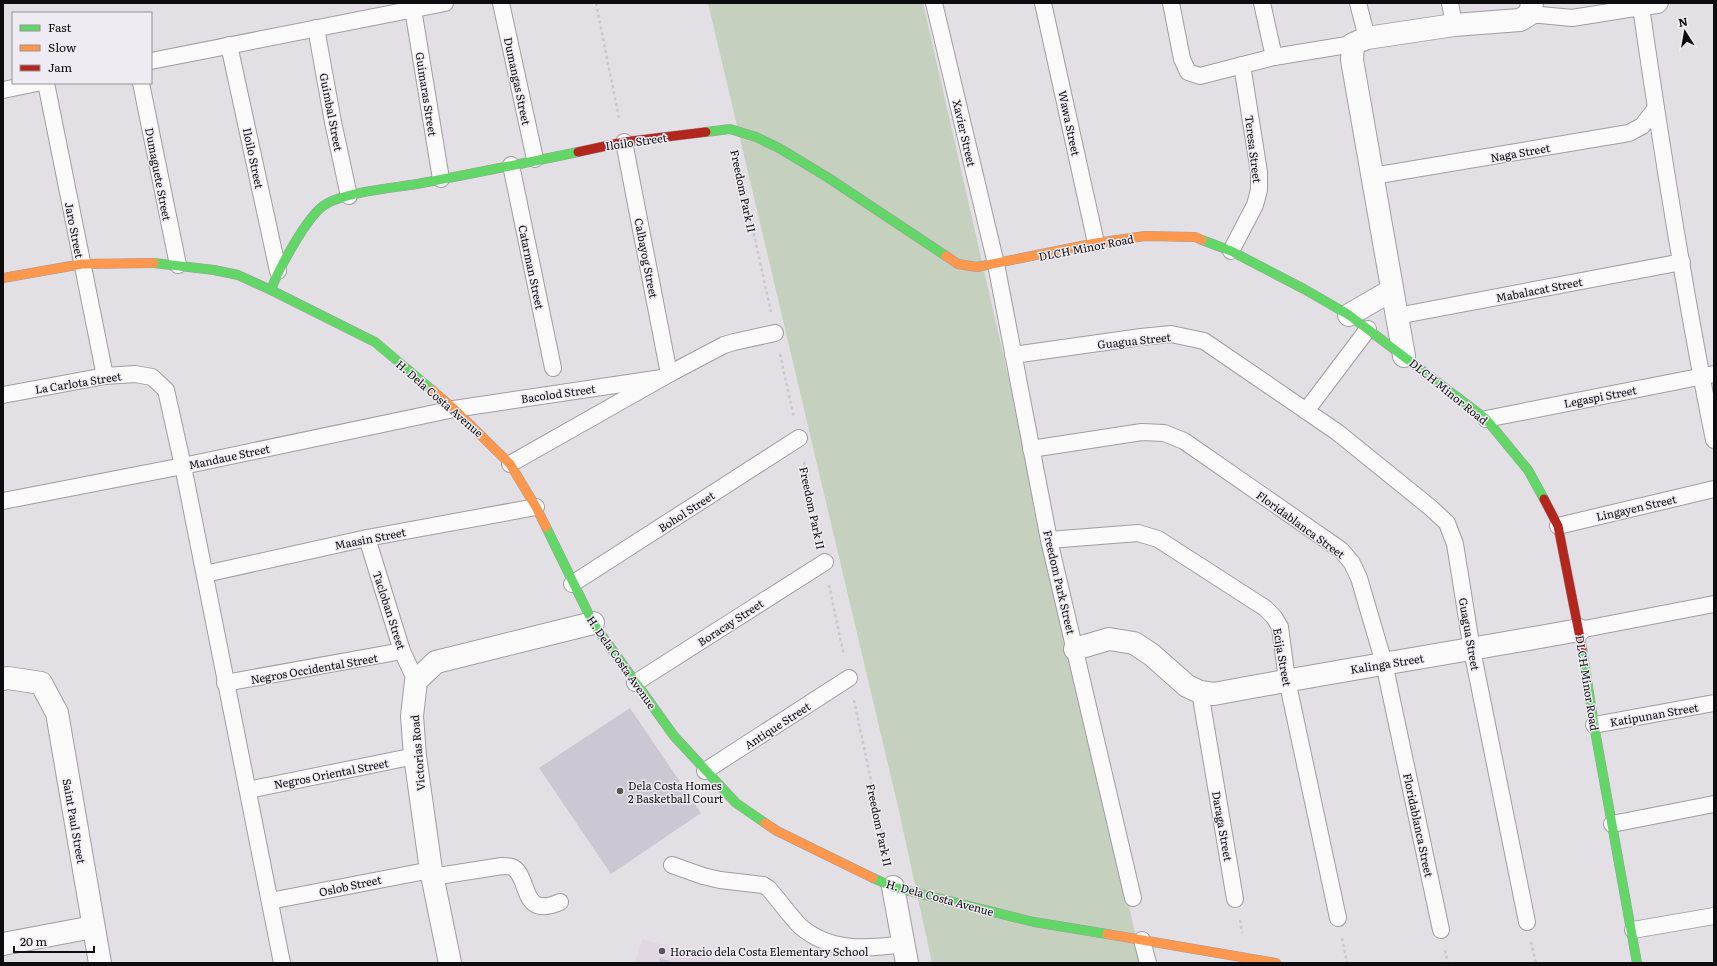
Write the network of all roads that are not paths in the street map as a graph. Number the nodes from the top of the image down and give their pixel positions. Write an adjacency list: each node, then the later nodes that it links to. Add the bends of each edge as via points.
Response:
1 (445, 3): 12 (lane)
2 (501, 3): 26 (lane, Dumangas Street)
3 (934, 3): 35 (lane, Xavier Street)
4 (1043, 3): 31 (lane, Wawa Street)
5 (1171, 3): 19 (lane, via 1182,59 1188,72 1200,76)
6 (1262, 3): 17 (lane)
7 (1358, 3): 15 (lane)
8 (1450, 3): 13 (lane)
9 (1660, 3): 11 (lane)
10 (1531, 8): 11 (lane, via 1572,18); 13 (street, via 1520,20)
11 (1641, 8): 24 (lane)
12 (413, 9): 14 (lane); 29 (lane, Guimaras Street)
13 (1454, 25): 15 (street)
14 (316, 28): 16 (lane); 30 (lane, Guimbal Street)
15 (1360, 41): 17 (lane); 28 (street, via 1352,60)
16 (229, 46): 18 (lane); 37 (lane, Iloilo Street)
17 (1274, 57): 19 (lane)
18 (152, 61)
19 (1242, 65): 32 (lane, Teresa Street, via 1259,172 1259,190 1255,206)
20 (31, 84): 23 (lane)
21 (46, 84): 34 (lane, Jaro Street)
22 (141, 84): 36 (lane, Dumaguete Street)
23 (3, 90)
24 (1656, 108): 28 (lane, Naga Street, via 1642,126 1629,133); 33 (lane)
25 (624, 142): 26 (street, Iloilo Street); 35 (street, Iloilo Street, via 730,129 756,137 827,177 958,264 977,267); 50 (lane, Calbayog Street)
26 (534, 160): 27 (street, Iloilo Street)
27 (511, 165): 29 (street, Iloilo Street); 47 (lane, Catarman Street)
28 (1373, 176): 40 (street)
29 (441, 179): 30 (street, Iloilo Street)
30 (349, 196): 37 (street, Iloilo Street, via 325,204 308,222)
31 (1096, 243): 32 (street, DLCH Minor Road, via 1145,236 1195,237); 35 (street, DLCH Minor Road)
32 (1230, 252): 41 (street, DLCH Minor Road, via 1304,289)
33 (1682, 262): 42 (lane, Mabalacat Street); 48 (lane)
34 (82, 264): 36 (street, H. Dela Costa Avenue, via 142,262); 38 (street, H. Dela Costa Avenue); 49 (lane, Jaro Street)
35 (996, 264): 45 (lane, Freedom Park Street)
36 (178, 265): 39 (street, H. Dela Costa Avenue, via 238,275)
37 (278, 271): 39 (street, Iloilo Street)
38 (3, 278)
39 (271, 290): 52 (street, H. Dela Costa Avenue, via 375,342)
40 (1392, 290): 41 (street); 42 (street)
41 (1349, 316): 43 (street, DLCH Minor Road)
42 (1397, 316): 46 (street)
43 (1368, 329): 46 (street, DLCH Minor Road); 53 (lane)
44 (775, 333): 50 (lane, Bacolod Street, via 724,345)
45 (1013, 356): 53 (lane, Guagua Street, via 1141,336 1171,334 1204,341); 57 (lane, Freedom Park Street)
46 (1404, 356): 54 (street, DLCH Minor Road)
47 (553, 368)
48 (1708, 375): 54 (lane, Legaspi Street); 56 (lane)
49 (105, 376): 51 (lane, La Carlota Street); 59 (lane, La Carlota Street, via 135,374 152,377 166,390)
50 (666, 376): 52 (lane, Bacolod Street); 58 (lane, Bacolod Street)
51 (3, 395)
52 (454, 409): 58 (street, H. Dela Costa Avenue); 59 (lane, Mandaue Street)
53 (1306, 411): 73 (lane, Guagua Street, via 1337,432 1447,523 1455,544)
54 (1486, 419): 63 (street, DLCH Minor Road, via 1528,470)
55 (799, 438): 68 (lane, Bohol Street)
56 (1714, 440)
57 (1032, 449): 65 (lane, Freedom Park Street); 75 (lane, Floridablanca Street, via 1142,432 1164,433 1184,441 1341,550 1352,563 1359,578)
58 (510, 464): 62 (street, H. Dela Costa Avenue)
59 (183, 466): 61 (lane, Mandaue Street); 67 (lane, La Carlota Street)
60 (1714, 489): 63 (lane, Lingayen Street)
61 (3, 501)
62 (536, 507): 64 (lane, Maasin Street); 68 (street, H. Dela Costa Avenue)
63 (1558, 526): 71 (street, DLCH Minor Road)
64 (367, 538): 67 (lane, Maasin Street); 74 (lane, Tacloban Street)
65 (1050, 540): 72 (lane, Freedom Park Street); 78 (lane, Ecija Street, via 1138,533 1158,539 1274,617 1280,627)
66 (825, 562): 81 (lane, Boracay Street)
67 (205, 574): 80 (lane, La Carlota Street)
68 (572, 584): 70 (street, H. Dela Costa Avenue)
69 (1714, 604): 71 (lane, Kalinga Street)
70 (593, 623): 79 (street, via 436,662); 81 (street, H. Dela Costa Avenue)
71 (1579, 630): 73 (street, Kalinga Street); 84 (street, DLCH Minor Road)
72 (1076, 649): 82 (street, Kalinga Street, via 1109,639 1134,643 1152,655 1187,686); 93 (lane, Freedom Park Street)
73 (1472, 650): 75 (street, Kalinga Street); 99 (lane, Guagua Street)
74 (402, 651): 79 (lane, Tacloban Street); 80 (lane, Negros Occidental Street)
75 (1384, 663): 78 (street, Kalinga Street); 101 (lane, Floridablanca Street)
76 (849, 678): 86 (lane, Antique Street)
77 (3, 679): 100 (street, Saint Paul Street, via 41,683 57,713)
78 (1287, 680): 82 (street, Kalinga Street, via 1214,694); 98 (lane, Ecija Street)
79 (416, 681): 85 (street, Victorias Road, via 412,716)
80 (225, 683): 87 (lane, La Carlota Street)
81 (635, 683): 86 (street, H. Dela Costa Avenue, via 674,736)
82 (1200, 692): 94 (lane, Daraga Street)
83 (1714, 703): 84 (lane, Katipunan Street)
84 (1594, 725): 89 (street, DLCH Minor Road)
85 (415, 756): 87 (lane, Negros Oriental Street); 91 (street, Victorias Road)
86 (705, 772): 92 (street, H. Dela Costa Avenue, via 736,804 777,831)
87 (248, 790): 95 (lane, La Carlota Street)
88 (1714, 804): 89 (lane)
89 (1612, 824): 102 (street, DLCH Minor Road)
90 (672, 865): 105 (lane, via 720,880 763,885 800,925 814,937 829,943 853,948 883,947)
91 (431, 873): 95 (lane, Oslob Street); 96 (lane, Oslob Street, via 512,867 518,873 530,898 539,906 548,907); 109 (street, Victorias Road)
92 (893, 887): 103 (street, H. Dela Costa Avenue, via 1034,922); 105 (street)
93 (1133, 898)
94 (1236, 899)
95 (270, 901): 108 (lane, La Carlota Street)
96 (560, 902)
97 (1714, 916): 102 (lane)
98 (1338, 918)
99 (1527, 922)
100 (93, 927): 104 (street); 107 (street, Saint Paul Street)
101 (1441, 930)
102 (1633, 930): 112 (street, DLCH Minor Road)
103 (1142, 940): 106 (street, H. Dela Costa Avenue); 110 (lane)
104 (3, 944)
105 (905, 953)
106 (1249, 961): 111 (street, H. Dela Costa Avenue)
107 (100, 963)
108 (282, 963)
109 (450, 963)
110 (1148, 963)
111 (1276, 963)
112 (1638, 963)

